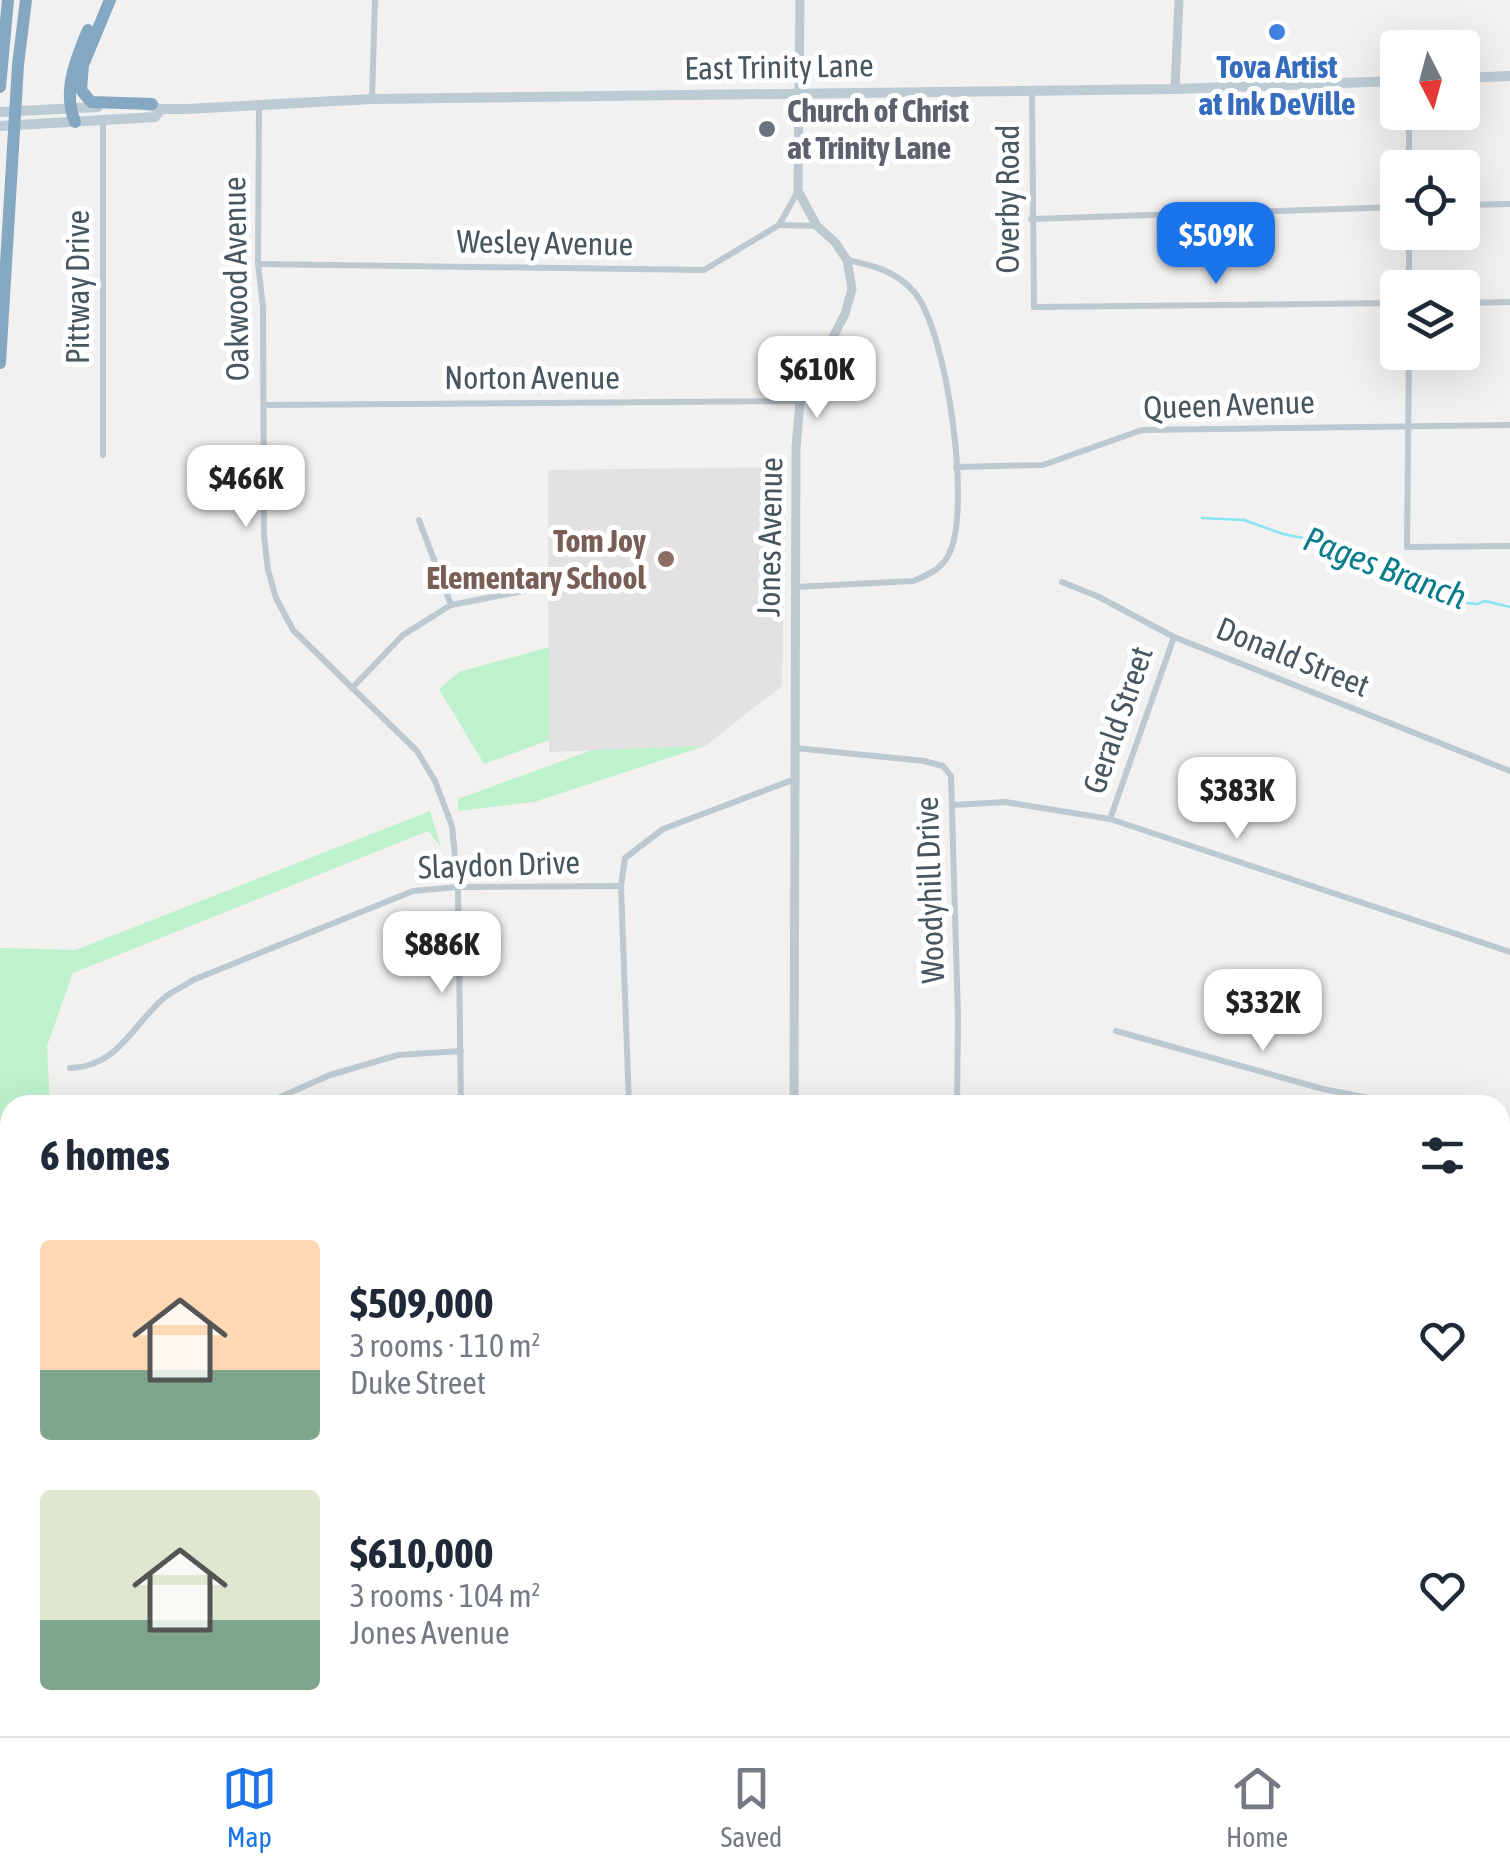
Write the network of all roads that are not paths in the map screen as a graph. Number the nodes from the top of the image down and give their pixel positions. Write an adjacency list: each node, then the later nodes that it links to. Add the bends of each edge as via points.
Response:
1 (8, 0): 11 (highway)
2 (29, 0): 35 (highway, via 18,64)
3 (101, 0): 20 (highway, via 74,64)
4 (110, 0): 13 (highway, via 83,65)
5 (375, 0): 16 (street)
6 (800, 0): 15 (street)
7 (1179, 0): 12 (street)
8 (1510, 76): 9 (main road)
9 (1480, 77)
10 (1380, 82): 12 (main road, East Trinity Lane)
11 (0, 88)
12 (1175, 89): 14 (main road, East Trinity Lane)
13 (81, 90): 18 (highway, via 91,102); 20 (highway)
14 (1032, 90): 15 (main road, East Trinity Lane); 27 (street, Overby Road)
15 (798, 92): 16 (main road, East Trinity Lane); 23 (street)
16 (372, 99): 17 (main road, East Trinity Lane)
17 (259, 106): 18 (main road, East Trinity Lane); 31 (street, Oakwood Avenue)
18 (156, 107): 20 (main road, East Trinity Lane); 21 (main road, East Trinity Lane, via 155,116)
19 (0, 112): 20 (main road, East Trinity Lane)
20 (75, 113): 21 (main road, East Trinity Lane); 22 (main road, East Trinity Lane)
21 (103, 120): 41 (street, Pittway Drive)
22 (0, 126)
23 (798, 191): 28 (street); 29 (street)
24 (1510, 204): 25 (street)
25 (1480, 205)
26 (1380, 208): 27 (street)
27 (1032, 219): 33 (street, Overby Road, via 1034,307)
28 (780, 225): 29 (street); 31 (street, Wesley Avenue, via 704,270)
29 (817, 226): 30 (street)
30 (847, 260): 37 (street, Jones Avenue, via 852,289 845,314); 42 (street, via 897,277 924,309 954,424)
31 (258, 264): 38 (street, Oakwood Avenue)
32 (1510, 302): 34 (street)
33 (1380, 303)
34 (1480, 303)
35 (0, 362)
36 (1408, 370): 40 (street)
37 (800, 401): 38 (street, Norton Avenue); 47 (street, Jones Avenue)
38 (264, 405): 50 (street, Oakwood Avenue, via 264,535 276,598 301,640)
39 (1510, 425): 40 (street, Queen Avenue)
40 (1407, 426): 42 (street, Queen Avenue, via 1142,430 1043,465); 44 (street, via 1407,547)
41 (103, 455)
42 (956, 467): 47 (street, via 956,530 940,568 913,581)
43 (419, 520): 48 (street)
44 (1510, 546)
45 (1062, 582): 49 (street, Donald Street)
46 (539, 588): 48 (street)
47 (794, 588): 51 (street, Jones Avenue)
48 (451, 605): 50 (street, via 403,635)
49 (1174, 637): 52 (street, Donald Street); 55 (street, Gerald Street)
50 (352, 688): 57 (street, Oakwood Avenue, via 417,751 447,805)
51 (795, 748): 53 (street, Jones Avenue); 54 (street, Woodyhill Drive, via 943,766 951,776)
52 (1510, 771)
53 (795, 779): 56 (street, via 663,829 625,858); 65 (street, Jones Avenue)
54 (953, 805): 55 (street, via 1005,802); 66 (street, Woodyhill Drive)
55 (1110, 819): 58 (street)
56 (621, 886): 57 (street, Slaydon Drive); 64 (street)
57 (458, 887): 60 (street, Oakwood Avenue); 61 (street, Slaydon Drive, via 413,891 193,980 165,998 108,1059)
58 (1510, 952)
59 (1116, 1031): 67 (street)
60 (461, 1050): 62 (street, via 398,1055); 63 (street, Oakwood Avenue)
61 (70, 1068)
62 (284, 1095)
63 (461, 1095)
64 (629, 1095)
65 (794, 1095)
66 (957, 1095)
67 (1353, 1095)

